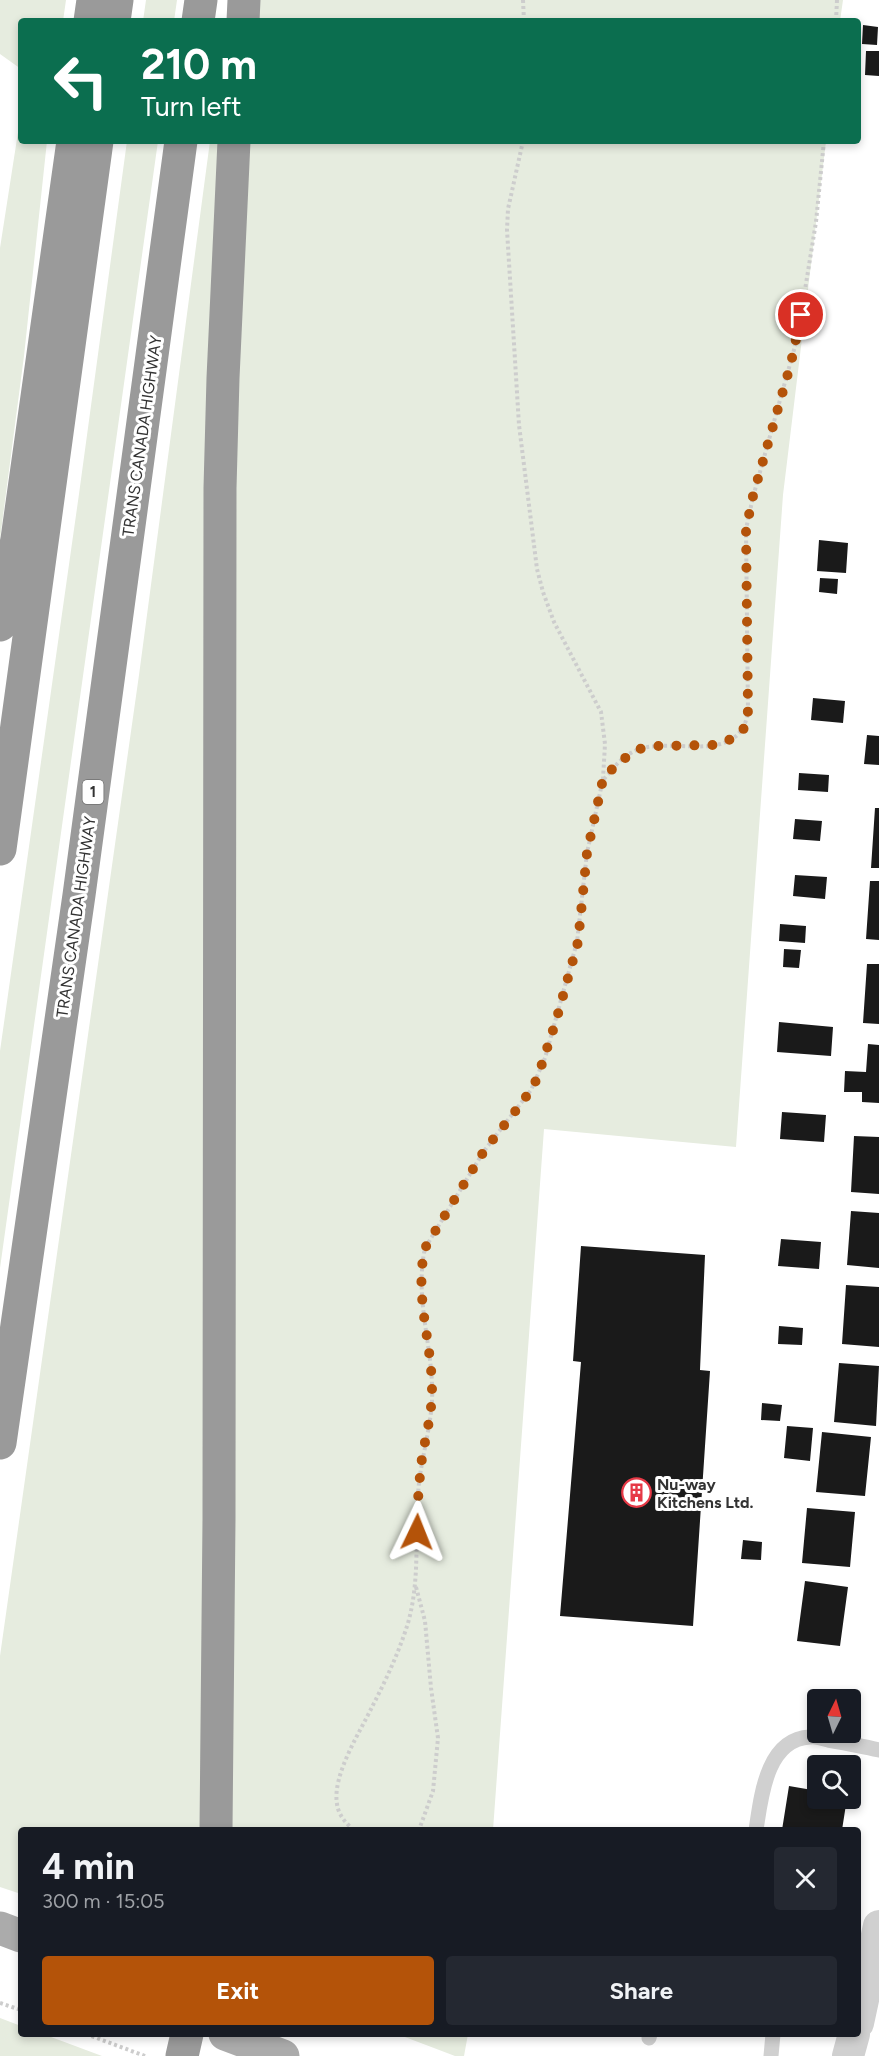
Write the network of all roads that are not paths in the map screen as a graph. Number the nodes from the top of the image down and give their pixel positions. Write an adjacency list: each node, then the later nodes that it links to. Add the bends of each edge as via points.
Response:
1 (93, 0): 5 (highway)
2 (117, 0): 6 (highway)
3 (201, 0): 7 (highway)
4 (244, 0): 8 (highway)
5 (90, 18)
6 (114, 18)
7 (198, 18)
8 (243, 18)
9 (73, 144): 13 (highway, via 18,527)
10 (98, 144): 14 (highway)
11 (182, 144): 15 (highway, TRANS CANADA HIGHWAY / 1)
12 (234, 144): 17 (highway, via 220,488)
13 (0, 625)
14 (0, 849)
15 (0, 1443)
16 (879, 1750): 18 (lane, via 810,1737 793,1742 779,1753 769,1770)
17 (216, 1827)
18 (756, 1827)
19 (879, 1926): 22 (street)
20 (0, 1928): 21 (main road)
21 (18, 1935)
22 (861, 2009)
23 (186, 2037): 27 (highway)
24 (233, 2037): 28 (main road)
25 (773, 2037): 29 (lane)
26 (853, 2037): 30 (street)
27 (182, 2056)
28 (283, 2056)
29 (771, 2056)
30 (848, 2056)

